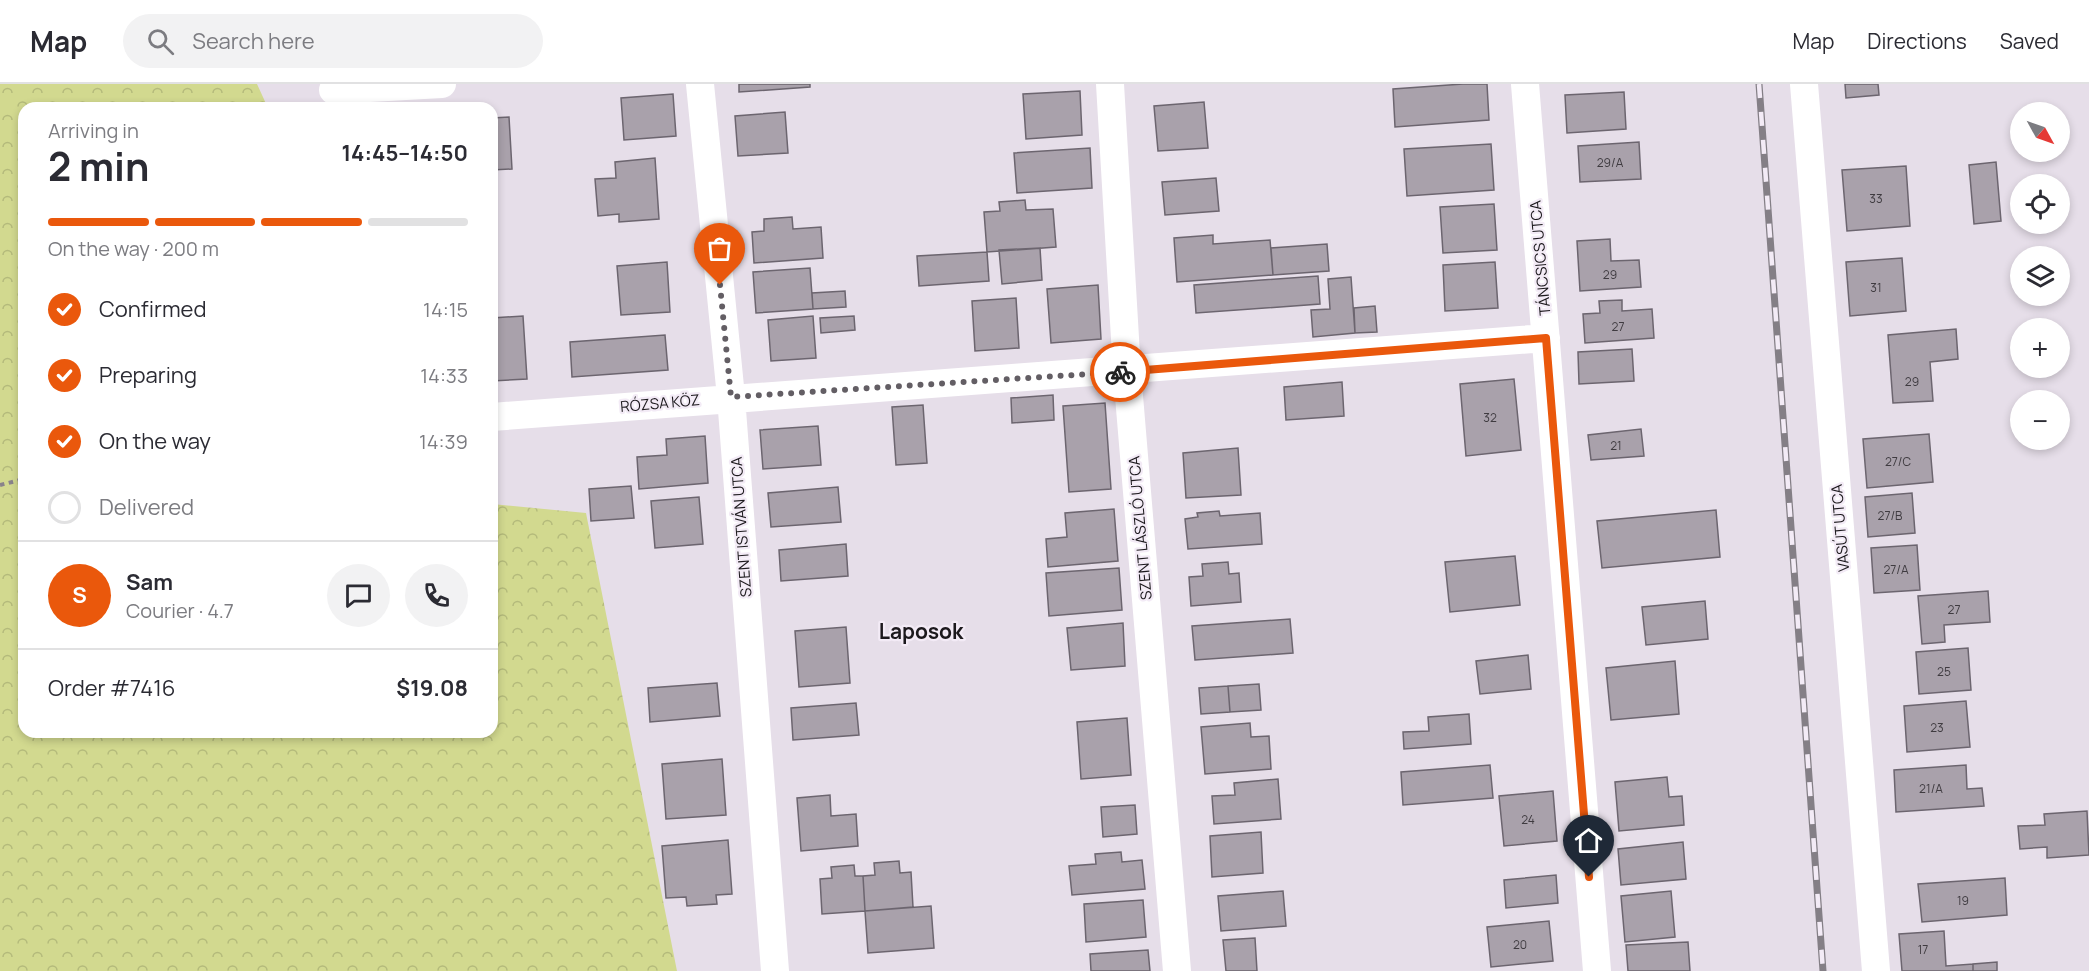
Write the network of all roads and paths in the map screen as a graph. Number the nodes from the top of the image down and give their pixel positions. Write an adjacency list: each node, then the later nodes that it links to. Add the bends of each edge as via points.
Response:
1 (442, 84): 6 (street)
2 (700, 84): 9 (street, SZENT ISTVÁN UTCA)
3 (1110, 84): 8 (street, SZENT LÁSZLÓ UTCA)
4 (1525, 84): 7 (street, TÁNCSICS UTCA)
5 (1804, 84): 16 (street, VASÚT UTCA)
6 (335, 94)
7 (1546, 338): 8 (street, RÓZSA KÖZ); 15 (street, TÁNCSICS UTCA)
8 (1127, 372): 9 (street, RÓZSA KÖZ); 14 (street, SZENT LÁSZLÓ UTCA)
9 (731, 397): 10 (street, RÓZSA KÖZ); 13 (street, SZENT ISTVÁN UTCA)
10 (498, 416)
11 (18, 480): 12 (path)
12 (0, 485)
13 (776, 971)
14 (1178, 971)
15 (1597, 971)
16 (1876, 971)

